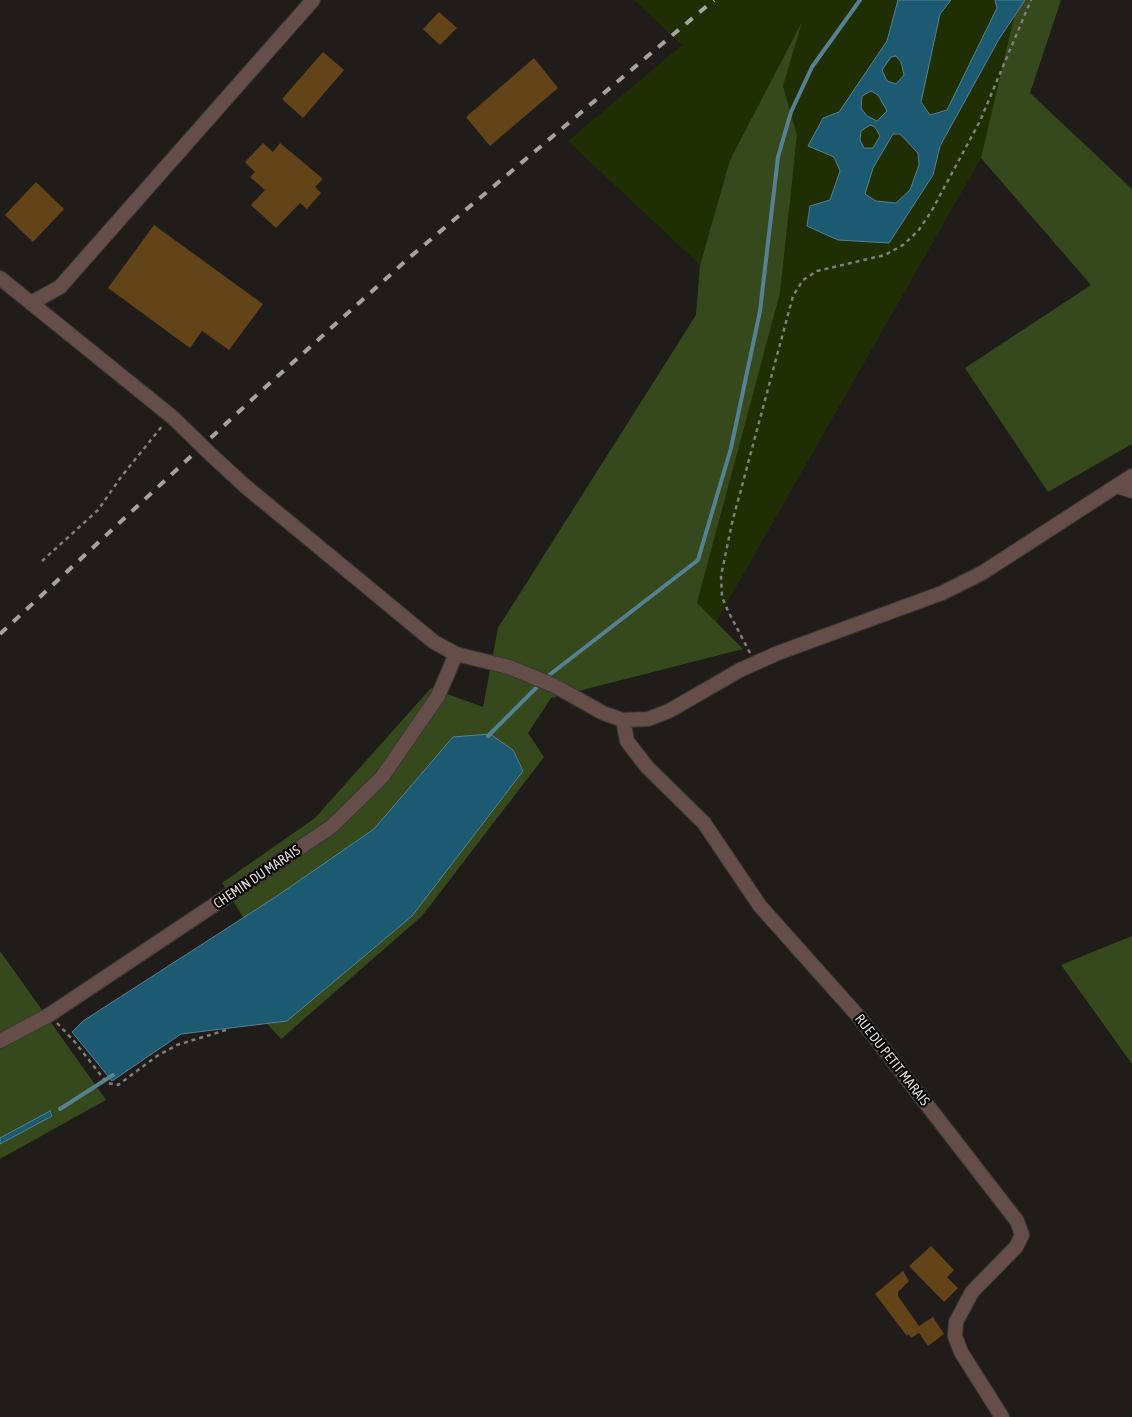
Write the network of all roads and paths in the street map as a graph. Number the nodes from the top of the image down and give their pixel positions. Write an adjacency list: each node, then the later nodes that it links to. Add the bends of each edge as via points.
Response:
1 (313, 0): 4 (street, via 60,287)
2 (1031, 0): 11 (path, via 980,120 918,231 885,255 817,270 803,280 793,296 732,523 721,576 722,598)
3 (0, 278): 4 (street)
4 (31, 303): 5 (street)
5 (171, 416): 9 (path, via 98,510); 10 (street, bridge, via 245,486 434,642)
6 (1132, 476): 7 (street)
7 (1117, 486): 8 (street); 11 (street, via 982,573 942,593)
8 (1132, 491)
9 (42, 561)
10 (456, 654): 12 (street, via 509,666 556,686 603,714); 13 (street, CHEMIN DU MARAIS, via 438,696 382,777 331,827)
11 (756, 663): 12 (street, via 669,711 648,719)
12 (623, 720): 16 (street, RUE DU PETIT MARAIS, via 627,741 647,767 704,823 760,906 859,1017 1017,1221 1022,1235 1016,1247 972,1292 956,1322 955,1336 961,1352)
13 (49, 1015): 14 (path, via 107,1083 118,1085 178,1045); 15 (street, CHEMIN DU MARAIS)
14 (226, 1030)
15 (0, 1041)
16 (1002, 1417)

